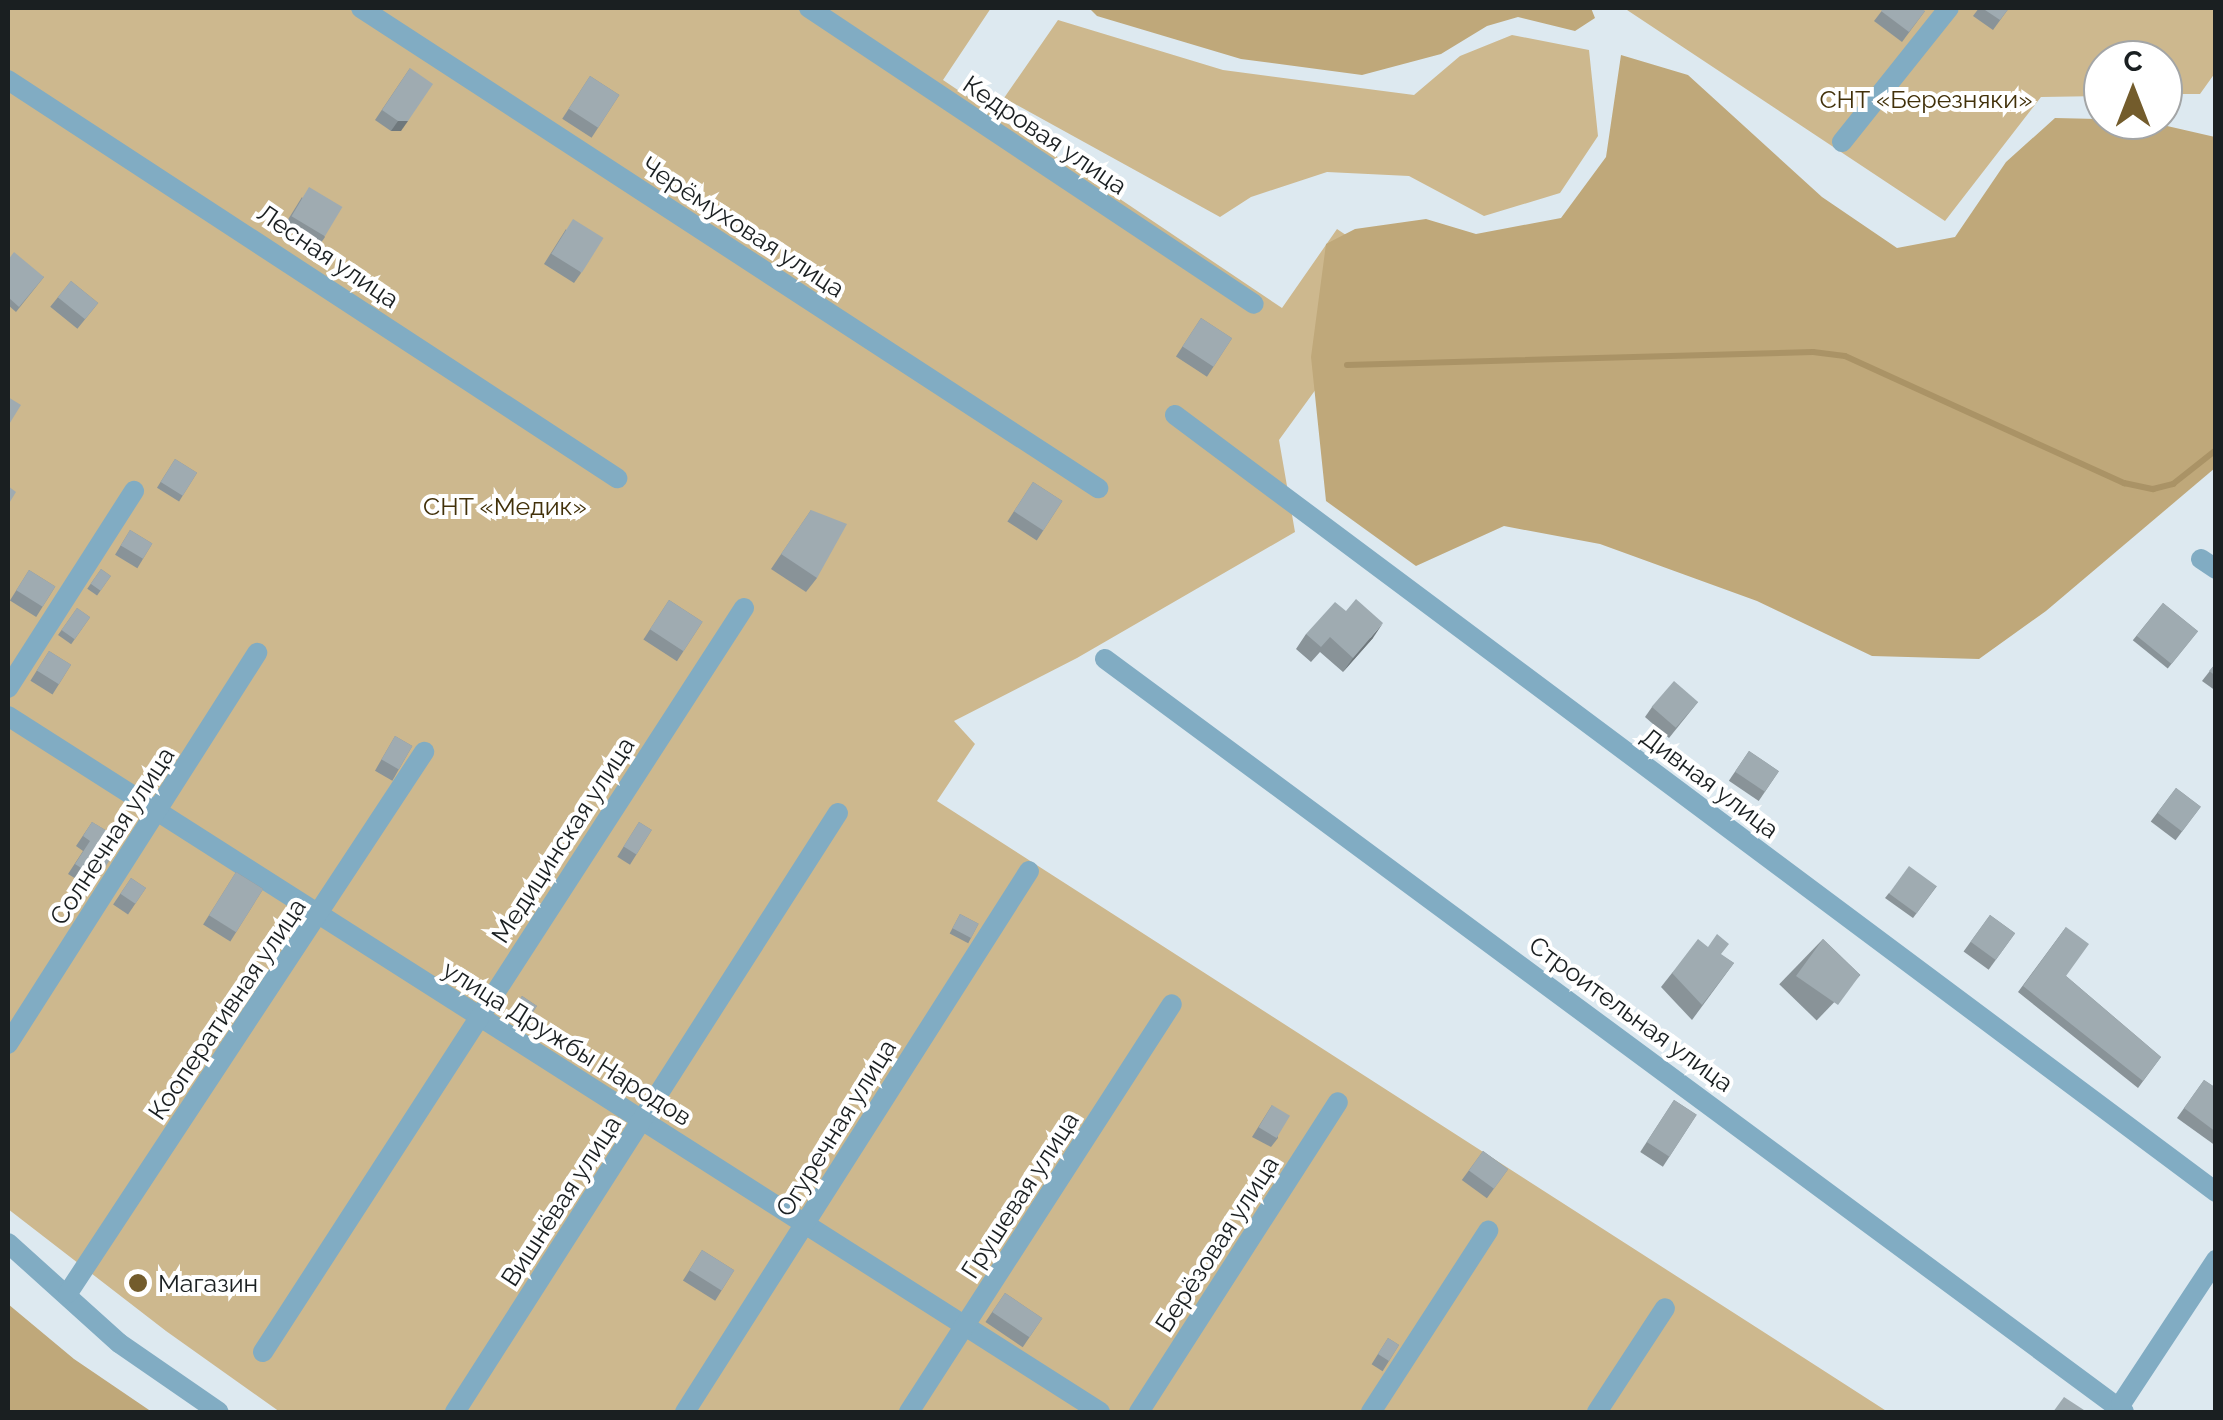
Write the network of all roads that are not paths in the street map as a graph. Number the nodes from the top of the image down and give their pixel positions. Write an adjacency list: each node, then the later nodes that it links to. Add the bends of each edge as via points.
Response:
1 (361, 8): 9 (street, Черёмуховая улица)
2 (809, 8): 6 (street, Кедровая улица)
3 (1949, 8): 5 (street)
4 (8, 80): 8 (street, Лесная улица)
5 (1842, 142)
6 (1254, 304)
7 (1174, 415): 26 (street, Дивная улица)
8 (617, 478)
9 (1098, 488)
10 (134, 491): 14 (street)
11 (744, 608): 22 (street, Медицинская улица)
12 (257, 653): 17 (street, Солнечная улица)
13 (1105, 659): 35 (street, Строительная улица)
14 (8, 688)
15 (8, 716): 17 (street, улица Дружбы Народов)
16 (424, 752): 20 (street, Кооперативная улица)
17 (157, 813): 20 (street, улица Дружбы Народов); 23 (street, Солнечная улица)
18 (838, 813): 25 (street, Вишнёвая улица)
19 (1029, 870): 27 (street, Огуречная улица)
20 (318, 918): 22 (street, улица Дружбы Народов); 31 (street, Кооперативная улица)
21 (1172, 1004): 33 (street, Грушевая улица)
22 (479, 1016): 25 (street, улица Дружбы Народов); 34 (street, Медицинская улица)
23 (8, 1044)
24 (1338, 1102): 41 (street, Берёзовая улица)
25 (643, 1120): 27 (street, улица Дружбы Народов); 37 (street, Вишнёвая улица)
26 (2216, 1192)
27 (807, 1222): 33 (street, улица Дружбы Народов); 38 (street, Огуречная улица)
28 (1488, 1231): 42 (street)
29 (8, 1243): 31 (street)
30 (2216, 1260): 35 (street)
31 (68, 1293): 36 (street, via 119,1343)
32 (1665, 1308): 43 (street)
33 (964, 1327): 39 (street, Грушевая улица); 40 (street, улица Дружбы Народов)
34 (263, 1352)
35 (2122, 1408)
36 (219, 1412)
37 (455, 1412)
38 (685, 1412)
39 (910, 1412)
40 (1100, 1412)
41 (1138, 1412)
42 (1370, 1412)
43 (1597, 1412)

